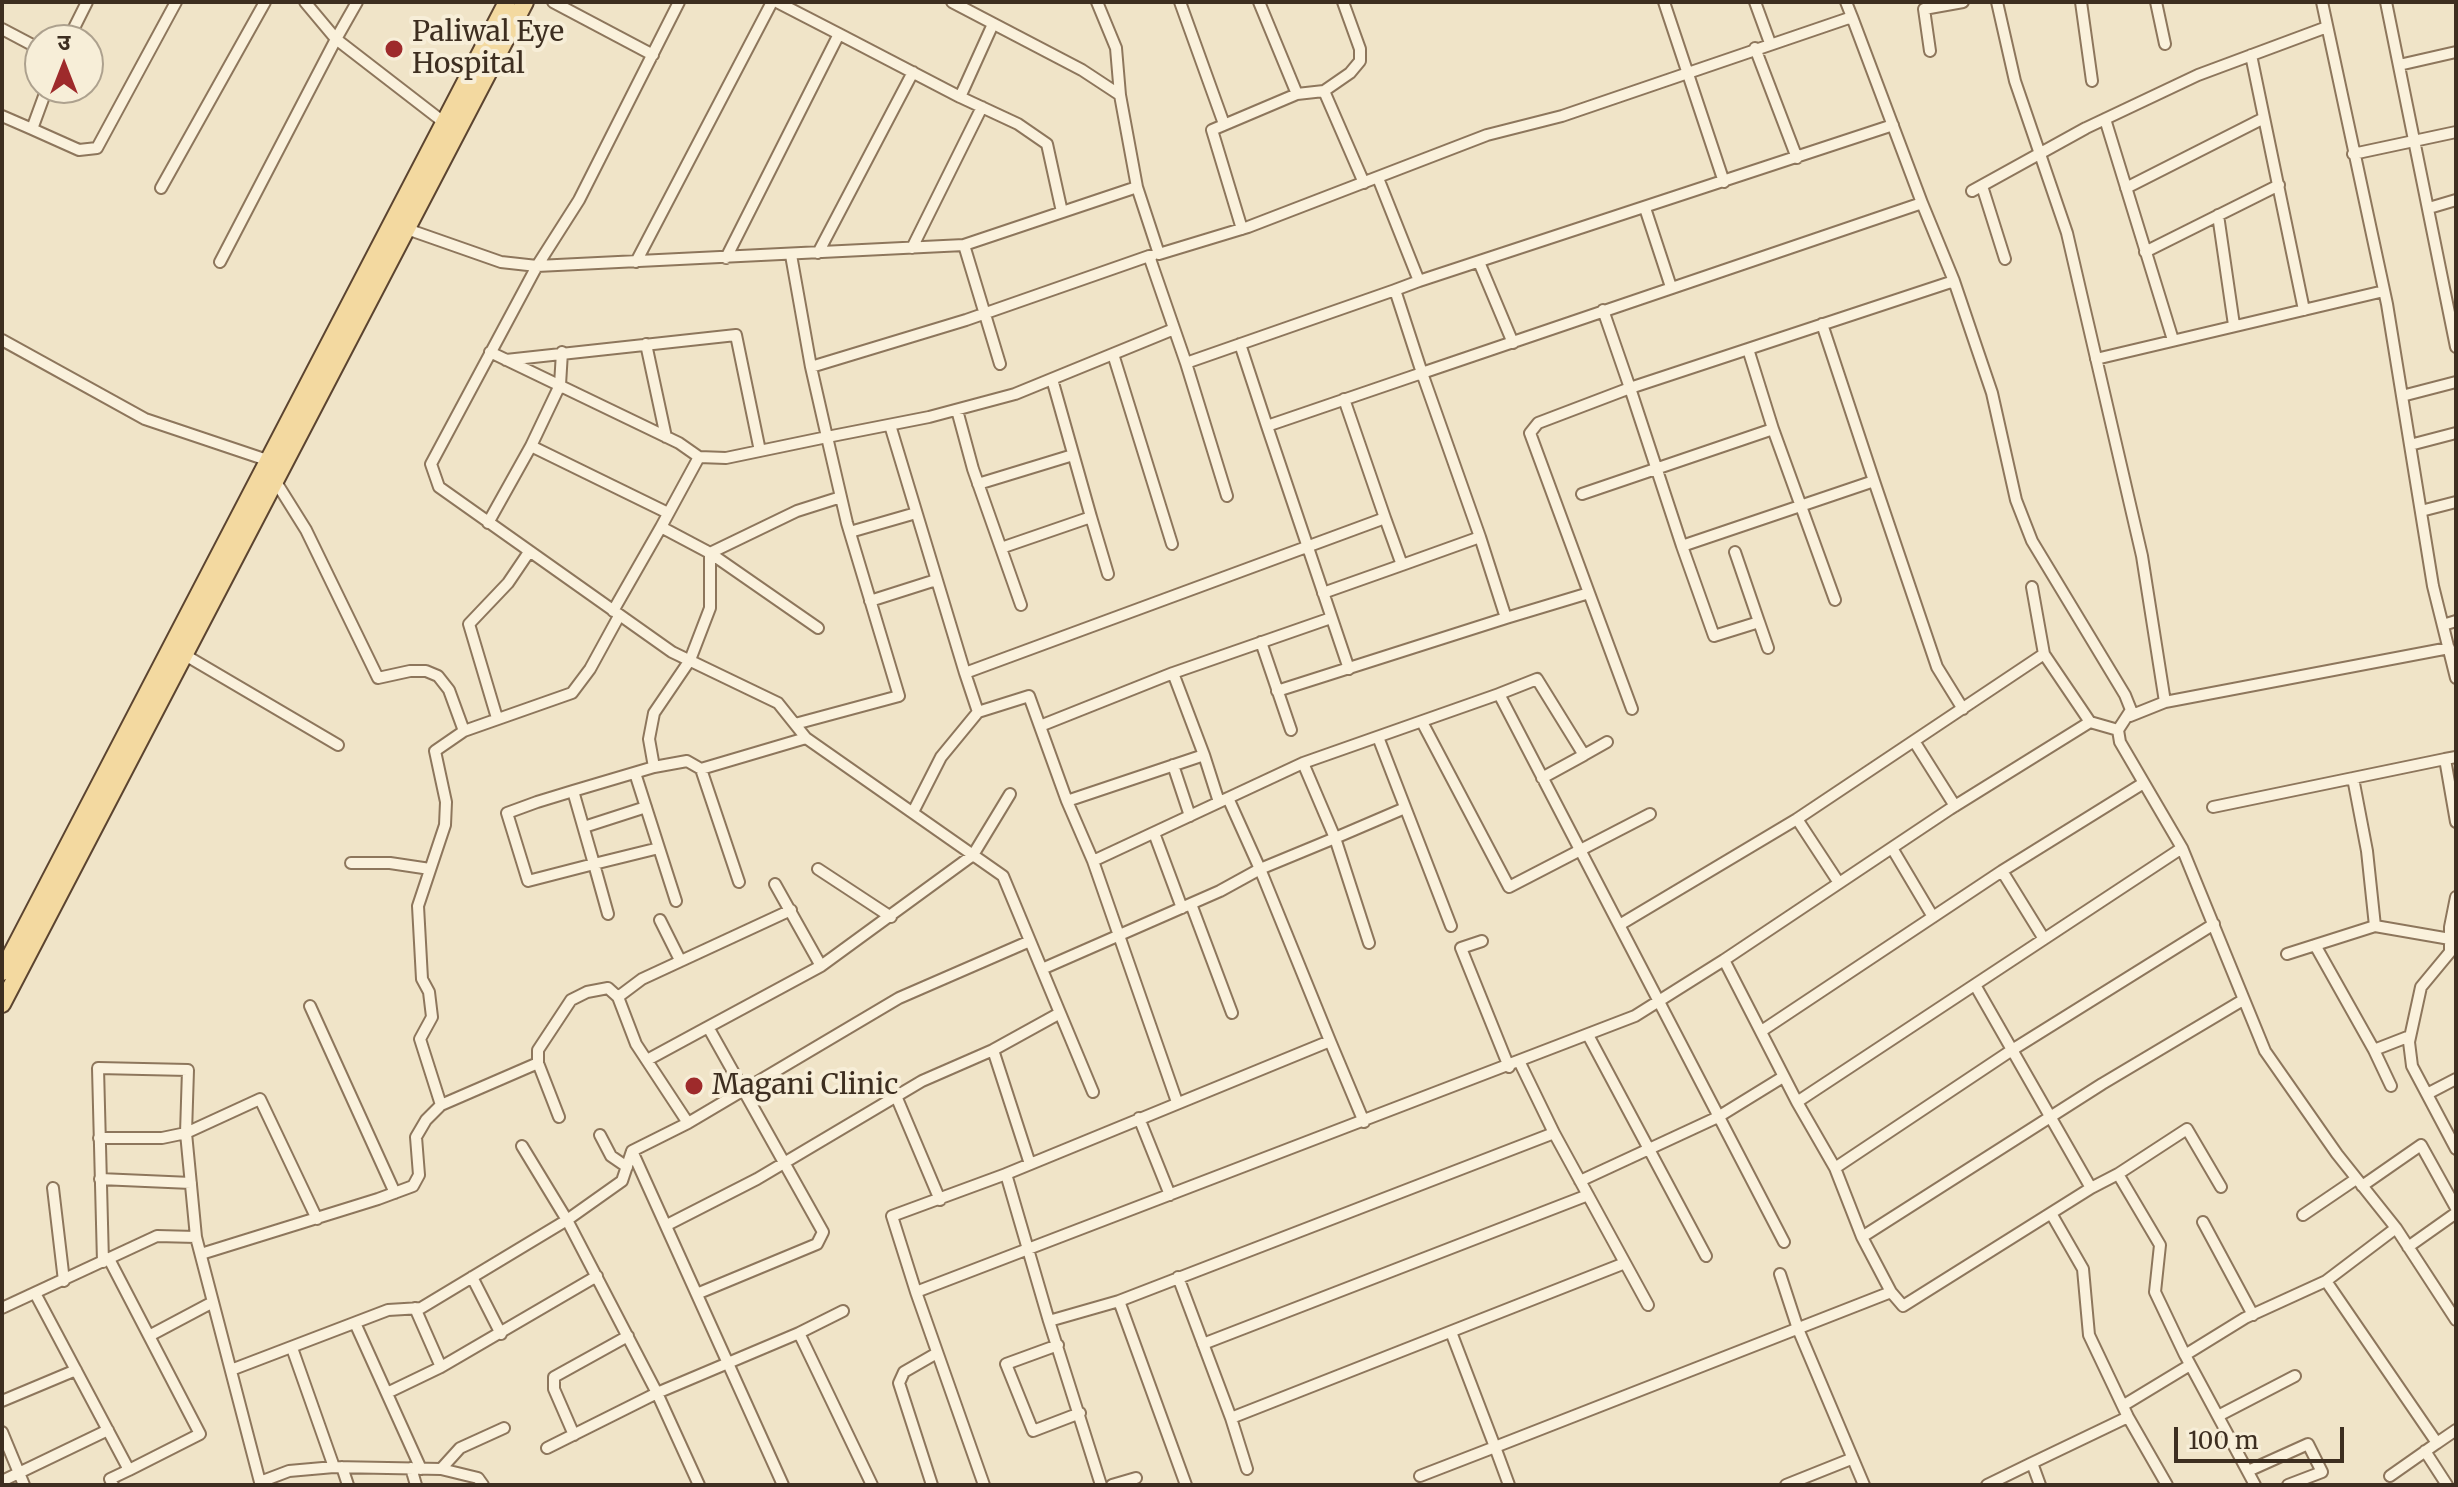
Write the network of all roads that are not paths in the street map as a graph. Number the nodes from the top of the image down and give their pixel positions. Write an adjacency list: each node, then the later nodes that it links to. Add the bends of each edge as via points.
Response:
1 (87, 2): 27 (street)
2 (176, 2): 57 (street, via 97,148 79,150)
3 (265, 2): 68 (street)
4 (305, 2): 32 (street)
5 (357, 2): 32 (street)
6 (507, 2): 54 (main road)
7 (525, 2): 76 (main road)
8 (553, 2): 39 (street)
9 (679, 2): 39 (street)
10 (775, 2): 31 (street); 87 (street)
11 (952, 2): 28 (street)
12 (1097, 2): 47 (street, via 1116,48)
13 (1180, 2): 55 (street)
14 (1259, 2): 46 (street)
15 (1343, 2): 45 (street, via 1360,61)
16 (1664, 2): 43 (street)
17 (1755, 2): 34 (street)
18 (1846, 2): 26 (street)
19 (1963, 2): 25 (street)
20 (1997, 2): 61 (street)
21 (2081, 2): 44 (street)
22 (2156, 2): 35 (street)
23 (2322, 2): 29 (street)
24 (2386, 2): 41 (street)
25 (1923, 5): 37 (street)
26 (1852, 17): 34 (street); 56 (street)
27 (76, 24)
28 (993, 24): 47 (street); 48 (street)
29 (2327, 27): 40 (street); 60 (street)
30 (2, 29): 33 (street)
31 (839, 34): 42 (street); 84 (street)
32 (336, 39): 54 (street); 86 (street)
33 (24, 41)
34 (1770, 43): 36 (street)
35 (2165, 44)
36 (1755, 48): 43 (street); 62 (street)
37 (1930, 51)
38 (2456, 52): 41 (street)
39 (653, 55): 89 (street, via 579,200)
40 (2251, 55): 52 (street); 53 (street)
41 (2399, 65): 59 (street)
42 (913, 72): 48 (street); 81 (street)
43 (1688, 73): 63 (street, via 1487,135); 64 (street)
44 (2092, 81)
45 (1324, 91): 46 (street); 65 (street)
46 (1297, 94): 55 (street)
47 (1120, 95): 67 (street)
48 (960, 97): 50 (street)
49 (41, 104): 57 (street)
50 (982, 107): 74 (street, via 1047,144); 79 (street)
51 (2, 116): 57 (street)
52 (2264, 118): 66 (street); 69 (street)
53 (2105, 119): 61 (street); 69 (street)
54 (446, 124): 76 (main road)
55 (1224, 124): 77 (street, via 1212,130)
56 (1893, 125): 62 (street); 71 (street)
57 (32, 129)
58 (2456, 132): 59 (street)
59 (2416, 141): 60 (street); 73 (street)
60 (2353, 154): 94 (street)
61 (2039, 155): 85 (street, via 1977,188); 111 (street, via 2067,233)
62 (1797, 158): 64 (street)
63 (1378, 178): 65 (street); 90 (street)
64 (1724, 182): 72 (street)
65 (1364, 183): 77 (street)
66 (2279, 185): 75 (street); 96 (street)
67 (1137, 187): 74 (street); 83 (street)
68 (161, 188)
69 (2126, 188): 80 (street)
70 (2456, 200): 73 (street)
71 (1922, 203): 91 (street); 92 (street)
72 (1645, 208): 88 (street); 92 (street)
73 (2429, 208): 106 (street)
74 (1062, 212): 78 (street)
75 (2218, 215): 80 (street); 99 (street)
76 (400, 226): 89 (street, via 501,262); 135 (main road); 138 (main road)
77 (1242, 229): 83 (street)
78 (964, 245): 79 (street); 97 (street)
79 (912, 248): 81 (street)
80 (2145, 252): 102 (street)
81 (818, 253): 82 (street)
82 (791, 255): 84 (street); 115 (street)
83 (1154, 255): 97 (street); 100 (street)
84 (726, 258): 87 (street)
85 (2005, 259)
86 (220, 262)
87 (636, 262): 89 (street)
88 (1479, 262): 90 (street); 103 (street)
89 (537, 266): 108 (street)
90 (1419, 281): 93 (street)
91 (1954, 281): 98 (street); 193 (street, via 1992,393 2016,500 2032,541 2125,695)
92 (1671, 287): 95 (street)
93 (1395, 290): 105 (street); 116 (street)
94 (2384, 291): 96 (street); 121 (street)
95 (1603, 310): 103 (street); 120 (street)
96 (2304, 310): 99 (street)
97 (985, 314): 114 (street); 115 (street)
98 (1822, 324): 107 (street); 137 (street)
99 (2234, 325): 102 (street)
100 (1174, 329): 110 (street); 113 (street)
101 (2, 340): 135 (street, via 145,419)
102 (2173, 340): 111 (street)
103 (1513, 343): 116 (street)
104 (646, 344): 109 (street); 128 (street); 132 (street, via 736,335)
105 (1240, 344): 113 (street); 125 (street)
106 (2456, 347)
107 (1748, 349): 120 (street); 126 (street)
108 (490, 352): 112 (street); 150 (street, via 431,464 439,487)
109 (562, 352): 112 (street); 119 (street)
110 (1113, 354): 117 (street); 154 (street)
111 (2096, 359): 189 (street, via 2142,556)
112 (506, 360): 119 (street)
113 (1186, 363): 141 (street)
114 (1000, 364)
115 (811, 367): 129 (street)
116 (1422, 373): 122 (street); 153 (street)
117 (1052, 379): 123 (street); 133 (street)
118 (2456, 382): 121 (street)
119 (560, 385): 128 (street); 131 (street)
120 (1630, 388): 136 (street); 166 (street, via 1538,423 1530,433)
121 (2402, 396): 130 (street)
122 (1344, 399): 125 (street); 149 (street)
123 (957, 410): 124 (street); 139 (street)
124 (890, 425): 129 (street); 147 (street)
125 (1267, 426): 156 (street)
126 (1773, 429): 136 (street); 144 (street)
127 (2456, 433): 130 (street)
128 (666, 437): 134 (street)
129 (827, 437): 132 (street); 142 (street)
130 (2410, 445): 145 (street)
131 (531, 446): 146 (street); 150 (street)
132 (760, 451): 134 (street)
133 (1073, 455): 139 (street); 148 (street)
134 (699, 457): 146 (street)
135 (270, 461): 273 (main road)
136 (1656, 468): 140 (street); 155 (street)
137 (1874, 481): 144 (street); 191 (street, via 1937,667)
138 (276, 482): 181 (main road); 201 (street, via 306,530 378,678 410,671 438,676)
139 (978, 484): 157 (street)
140 (1582, 494)
141 (1227, 496)
142 (841, 497): 152 (street); 160 (street, via 797,511)
143 (2456, 502): 145 (street)
144 (1801, 508): 155 (street); 167 (street)
145 (2421, 511): 175 (street)
146 (668, 513): 151 (street)
147 (916, 513): 152 (street); 163 (street)
148 (1091, 517): 157 (street); 162 (street)
149 (1385, 518): 156 (street); 161 (street)
150 (488, 523): 158 (street)
151 (661, 527): 160 (street); 170 (street)
152 (850, 532): 168 (street)
153 (1480, 537): 161 (street); 172 (street)
154 (1172, 544)
155 (1682, 546): 174 (street, via 1714,636)
156 (1306, 547): 165 (street); 184 (street)
157 (1001, 548): 169 (street)
158 (529, 552): 170 (street); 194 (street, via 469,624)
159 (1735, 552): 174 (street)
160 (710, 553): 176 (street); 182 (street, via 710,608)
161 (1402, 565): 165 (street)
162 (1108, 574)
163 (936, 580): 168 (street); 184 (street)
164 (2032, 587): 180 (street)
165 (1323, 593): 171 (street)
166 (1589, 593): 172 (street); 190 (street)
167 (1835, 600)
168 (870, 601): 197 (street, via 899,696)
169 (1021, 605)
170 (616, 613): 182 (street); 194 (street, via 590,669 572,693)
171 (1331, 618): 177 (street); 183 (street)
172 (1506, 618): 183 (street)
173 (2456, 621): 175 (street)
174 (1759, 622): 178 (street)
175 (2443, 625): 179 (street)
176 (818, 628)
177 (1261, 642): 185 (street); 187 (street)
178 (1768, 648)
179 (2449, 648): 186 (street); 189 (street)
180 (2044, 654): 191 (street); 196 (street)
181 (185, 655): 206 (street); 278 (main road)
182 (690, 660): 197 (street, via 778,703); 212 (street, via 649,723)
183 (1349, 669): 187 (street)
184 (965, 673): 192 (street)
185 (1173, 673): 198 (street); 207 (street)
186 (2456, 678)
187 (1277, 691): 199 (street)
188 (1499, 694): 195 (street); 208 (street, via 1537,679); 215 (street)
189 (2162, 703): 193 (street)
190 (1632, 709)
191 (1963, 709): 204 (street)
192 (978, 712): 198 (street, via 1029,696); 226 (street, via 941,757)
193 (2130, 716): 200 (street)
194 (497, 718): 201 (street)
195 (1422, 722): 202 (street); 237 (street, via 1509,887)
196 (2090, 722): 200 (street); 222 (street)
197 (795, 724): 203 (street)
198 (1040, 726): 221 (street)
199 (1291, 730)
200 (2118, 730): 217 (street)
201 (464, 731): 242 (street, via 435,751 446,802 445,825)
202 (1378, 737): 210 (street); 225 (street)
203 (806, 738): 213 (street); 226 (street)
204 (1914, 741): 222 (street); 229 (street)
205 (1607, 742): 208 (street)
206 (338, 745)
207 (1204, 755): 211 (street); 220 (street)
208 (1584, 755): 215 (street)
209 (2451, 758): 216 (street); 230 (street)
210 (1303, 763): 220 (street); 233 (street)
211 (1173, 765): 221 (street); 228 (street)
212 (654, 767): 213 (street, via 687,761); 214 (street)
213 (701, 769): 246 (street)
214 (635, 773): 218 (street); 223 (street)
215 (1542, 778): 237 (street)
216 (2353, 778): 224 (street); 260 (street)
217 (2142, 784): 236 (street); 245 (street)
218 (573, 791): 231 (street); 241 (street, via 507,813 528,881)
219 (1010, 794): 238 (street)
220 (1224, 800): 228 (street); 244 (street)
221 (1067, 801): 239 (street)
222 (1955, 806): 235 (street)
223 (646, 807): 231 (street); 234 (street)
224 (2213, 807)
225 (1405, 808): 233 (street); 259 (street)
226 (913, 812): 238 (street)
227 (1650, 814): 237 (street)
228 (1190, 816): 232 (street)
229 (1797, 819): 247 (street); 257 (street)
230 (2456, 822)
231 (584, 827): 241 (street)
232 (1154, 833): 239 (street); 251 (street)
233 (1335, 838): 244 (street); 265 (street)
234 (659, 848): 241 (street); 250 (street)
235 (1892, 848): 247 (street); 255 (street)
236 (2182, 848): 258 (street); 262 (street)
237 (1582, 851): 257 (street)
238 (973, 855): 254 (street); 263 (street, via 1003,876)
239 (1093, 861): 261 (street)
240 (351, 863): 242 (street)
241 (594, 864): 253 (street)
242 (430, 869): 302 (street, via 418,906 418,934 432,1017 420,1039)
243 (818, 869): 254 (street)
244 (1260, 869): 251 (street); 286 (street)
245 (2002, 871): 255 (street); 262 (street)
246 (739, 882)
247 (1839, 883): 270 (street)
248 (775, 884): 252 (street)
249 (2456, 897): 266 (street)
250 (676, 901)
251 (1186, 906): 261 (street); 281 (street)
252 (791, 910): 269 (street); 271 (street)
253 (608, 914)
254 (891, 917): 271 (street)
255 (1933, 917): 283 (street)
256 (660, 920): 269 (street)
257 (1621, 924): 277 (street)
258 (2214, 924): 276 (street); 288 (street)
259 (1451, 926)
260 (2375, 926): 266 (street); 267 (street)
261 (1120, 935): 272 (street); 300 (street)
262 (2044, 939): 274 (street)
263 (1030, 941): 272 (street); 296 (street, via 899,998)
264 (1482, 941): 292 (street, via 1461,948)
265 (1369, 943)
266 (2452, 944): 285 (street, via 2421,987)
267 (2315, 945): 268 (street); 289 (street)
268 (2287, 954)
269 (680, 960): 275 (street)
270 (1724, 960): 277 (street); 283 (street)
271 (821, 966): 282 (street)
272 (1042, 969): 280 (street)
273 (2, 972)
274 (1975, 985): 288 (street); 301 (street)
275 (618, 997): 290 (street, via 636,1044); 291 (street, via 608,988 571,1000 538,1050)
276 (2243, 1000): 306 (street); 326 (street, via 2265,1051)
277 (1659, 1001): 284 (street); 304 (street)
278 (2, 1004)
279 (310, 1006): 330 (street)
280 (1060, 1013): 287 (street); 297 (street)
281 (1232, 1013)
282 (708, 1027): 290 (street); 296 (street)
283 (1763, 1030): 293 (street)
284 (1588, 1035): 292 (street); 314 (street)
285 (2410, 1036): 289 (street); 298 (street, via 2412,1066)
286 (1330, 1041): 300 (street); 307 (street)
287 (993, 1050): 299 (street); 318 (street)
288 (2012, 1050): 306 (street); 320 (street)
289 (2374, 1050): 295 (street)
290 (649, 1059): 308 (street)
291 (538, 1063): 302 (street); 303 (street)
292 (1515, 1065): 307 (street); 310 (street)
293 (1783, 1077): 301 (street); 304 (street)
294 (2456, 1079): 298 (street)
295 (2391, 1086)
296 (744, 1091): 308 (street); 317 (street)
297 (1093, 1092)
298 (2427, 1094): 315 (street)
299 (896, 1096): 317 (street); 333 (street)
300 (1177, 1102): 305 (street)
301 (1797, 1102): 320 (street)
302 (441, 1105): 330 (street, via 416,1137 419,1175 413,1186)
303 (559, 1117)
304 (1718, 1117): 314 (street); 344 (street)
305 (1139, 1118): 318 (street); 331 (street)
306 (2049, 1118): 329 (street); 343 (street)
307 (1364, 1122): 331 (street)
308 (688, 1123): 316 (street)
309 (186, 1133): 312 (street); 312 (street, via 188,1070 98,1068); 325 (street); 337 (street, via 260,1099)
310 (1554, 1133): 324 (street); 354 (street)
311 (600, 1135): 319 (street, via 611,1156)
312 (99, 1138): 323 (street)
313 (522, 1146): 338 (street)
314 (1648, 1149): 324 (street); 348 (street)
315 (2456, 1149)
316 (632, 1151): 319 (street); 340 (street)
317 (785, 1163): 340 (street); 359 (street, via 823,1232 817,1244)
318 (1030, 1164): 321 (street)
319 (627, 1167): 338 (street, via 622,1181)
320 (1835, 1168): 343 (street)
321 (1006, 1174): 333 (street); 346 (street)
322 (2118, 1174): 327 (street, via 2187,1129); 329 (street); 381 (street, via 2160,1245 2155,1292)
323 (100, 1179): 325 (street); 349 (street)
324 (1580, 1181): 332 (street)
325 (191, 1183): 342 (street)
326 (2359, 1183): 334 (street, via 2421,1145); 336 (street); 341 (street)
327 (2221, 1187)
328 (53, 1188): 355 (street)
329 (2091, 1188): 335 (street)
330 (395, 1193): 337 (street)
331 (1170, 1195): 346 (street)
332 (1588, 1195): 350 (street); 377 (street)
333 (940, 1200): 357 (street, via 892,1216)
334 (2456, 1210): 345 (street)
335 (2052, 1215): 358 (street, via 1903,1306); 390 (street, via 2083,1269 2089,1335)
336 (2303, 1215)
337 (317, 1219): 347 (street)
338 (567, 1220): 352 (street); 353 (street)
339 (2203, 1222): 367 (street)
340 (667, 1225): 359 (street)
341 (2396, 1228): 345 (street); 356 (street)
342 (196, 1237): 347 (street); 349 (street, via 157,1236)
343 (1862, 1237): 358 (street)
344 (1784, 1242)
345 (2408, 1247): 368 (street)
346 (1031, 1249): 357 (street); 369 (street)
347 (201, 1254): 362 (street)
348 (1706, 1256)
349 (106, 1260): 355 (street); 375 (street)
350 (1625, 1263): 363 (street); 372 (street)
351 (1780, 1274): 371 (street)
352 (597, 1276): 374 (street); 376 (street)
353 (472, 1277): 365 (street); 374 (street)
354 (1178, 1277): 361 (street); 377 (street)
355 (64, 1281): 360 (street)
356 (2326, 1281): 367 (street); 400 (street)
357 (916, 1292): 380 (street)
358 (1891, 1292): 371 (street)
359 (699, 1293): 382 (street)
360 (36, 1295): 364 (street); 384 (street)
361 (1119, 1301): 369 (street); 429 (street)
362 (213, 1302): 375 (street); 385 (street)
363 (1648, 1305)
364 (2, 1308)
365 (415, 1308): 370 (street, via 388,1310); 383 (street)
366 (843, 1311): 373 (street)
367 (2253, 1315): 381 (street)
368 (2456, 1320)
369 (1049, 1321): 378 (street)
370 (355, 1323): 379 (street); 387 (street)
371 (1798, 1329): 401 (street); 404 (street)
372 (1451, 1332): 394 (street); 401 (street)
373 (799, 1333): 382 (street); 424 (street)
374 (501, 1334): 383 (street)
375 (149, 1336): 410 (street, via 200,1434)
376 (628, 1336): 388 (street); 399 (street, via 554,1377)
377 (1203, 1344): 394 (street)
378 (1058, 1345): 391 (street); 391 (street, via 1006,1364 1033,1431)
379 (292, 1348): 385 (street); 406 (street)
380 (937, 1353): 425 (street, via 904,1372 899,1383); 426 (street)
381 (2187, 1360): 390 (street); 392 (street)
382 (730, 1364): 388 (street); 423 (street)
383 (441, 1367): 387 (street)
384 (76, 1370): 389 (street); 396 (street)
385 (231, 1370): 417 (street)
386 (2295, 1376): 392 (street)
387 (387, 1393): 407 (street)
388 (657, 1393): 399 (street); 422 (street)
389 (2, 1401)
390 (2124, 1405): 393 (street)
391 (1080, 1413): 427 (street)
392 (2218, 1416): 411 (street)
393 (2128, 1417): 405 (street); 435 (street)
394 (1231, 1418): 409 (street)
395 (504, 1428): 408 (street, via 460,1448)
396 (108, 1430): 410 (street); 415 (street)
397 (2456, 1430): 400 (street)
398 (2, 1432): 415 (street)
399 (574, 1435): 402 (street)
400 (2437, 1443): 403 (street)
401 (1495, 1447): 412 (street); 430 (street)
402 (547, 1448)
403 (2425, 1451): 413 (street); 438 (street)
404 (1851, 1459): 431 (street); 432 (street)
405 (2032, 1463): 433 (street); 434 (street)
406 (338, 1467): 407 (street); 417 (street, via 289,1471); 419 (street)
407 (416, 1468): 408 (street); 420 (street)
408 (441, 1469): 421 (street, via 478,1478)
409 (1247, 1469)
410 (129, 1470): 418 (street, via 110,1479)
411 (2248, 1471): 436 (street); 437 (street, via 2308,1444 2322,1472)
412 (1420, 1476)
413 (2390, 1476)
414 (1136, 1478): 428 (street)
415 (22, 1480): 416 (street)
416 (2, 1481)
417 (260, 1484)
418 (113, 1485)
419 (348, 1485)
420 (416, 1485)
421 (483, 1485)
422 (699, 1485)
423 (783, 1485)
424 (872, 1485)
425 (932, 1485)
426 (984, 1485)
427 (1101, 1485)
428 (1112, 1485)
429 (1186, 1485)
430 (1509, 1485)
431 (1786, 1485)
432 (1864, 1485)
433 (1987, 1485)
434 (2040, 1485)
435 (2167, 1485)
436 (2255, 1485)
437 (2288, 1485)
438 (2447, 1485)

